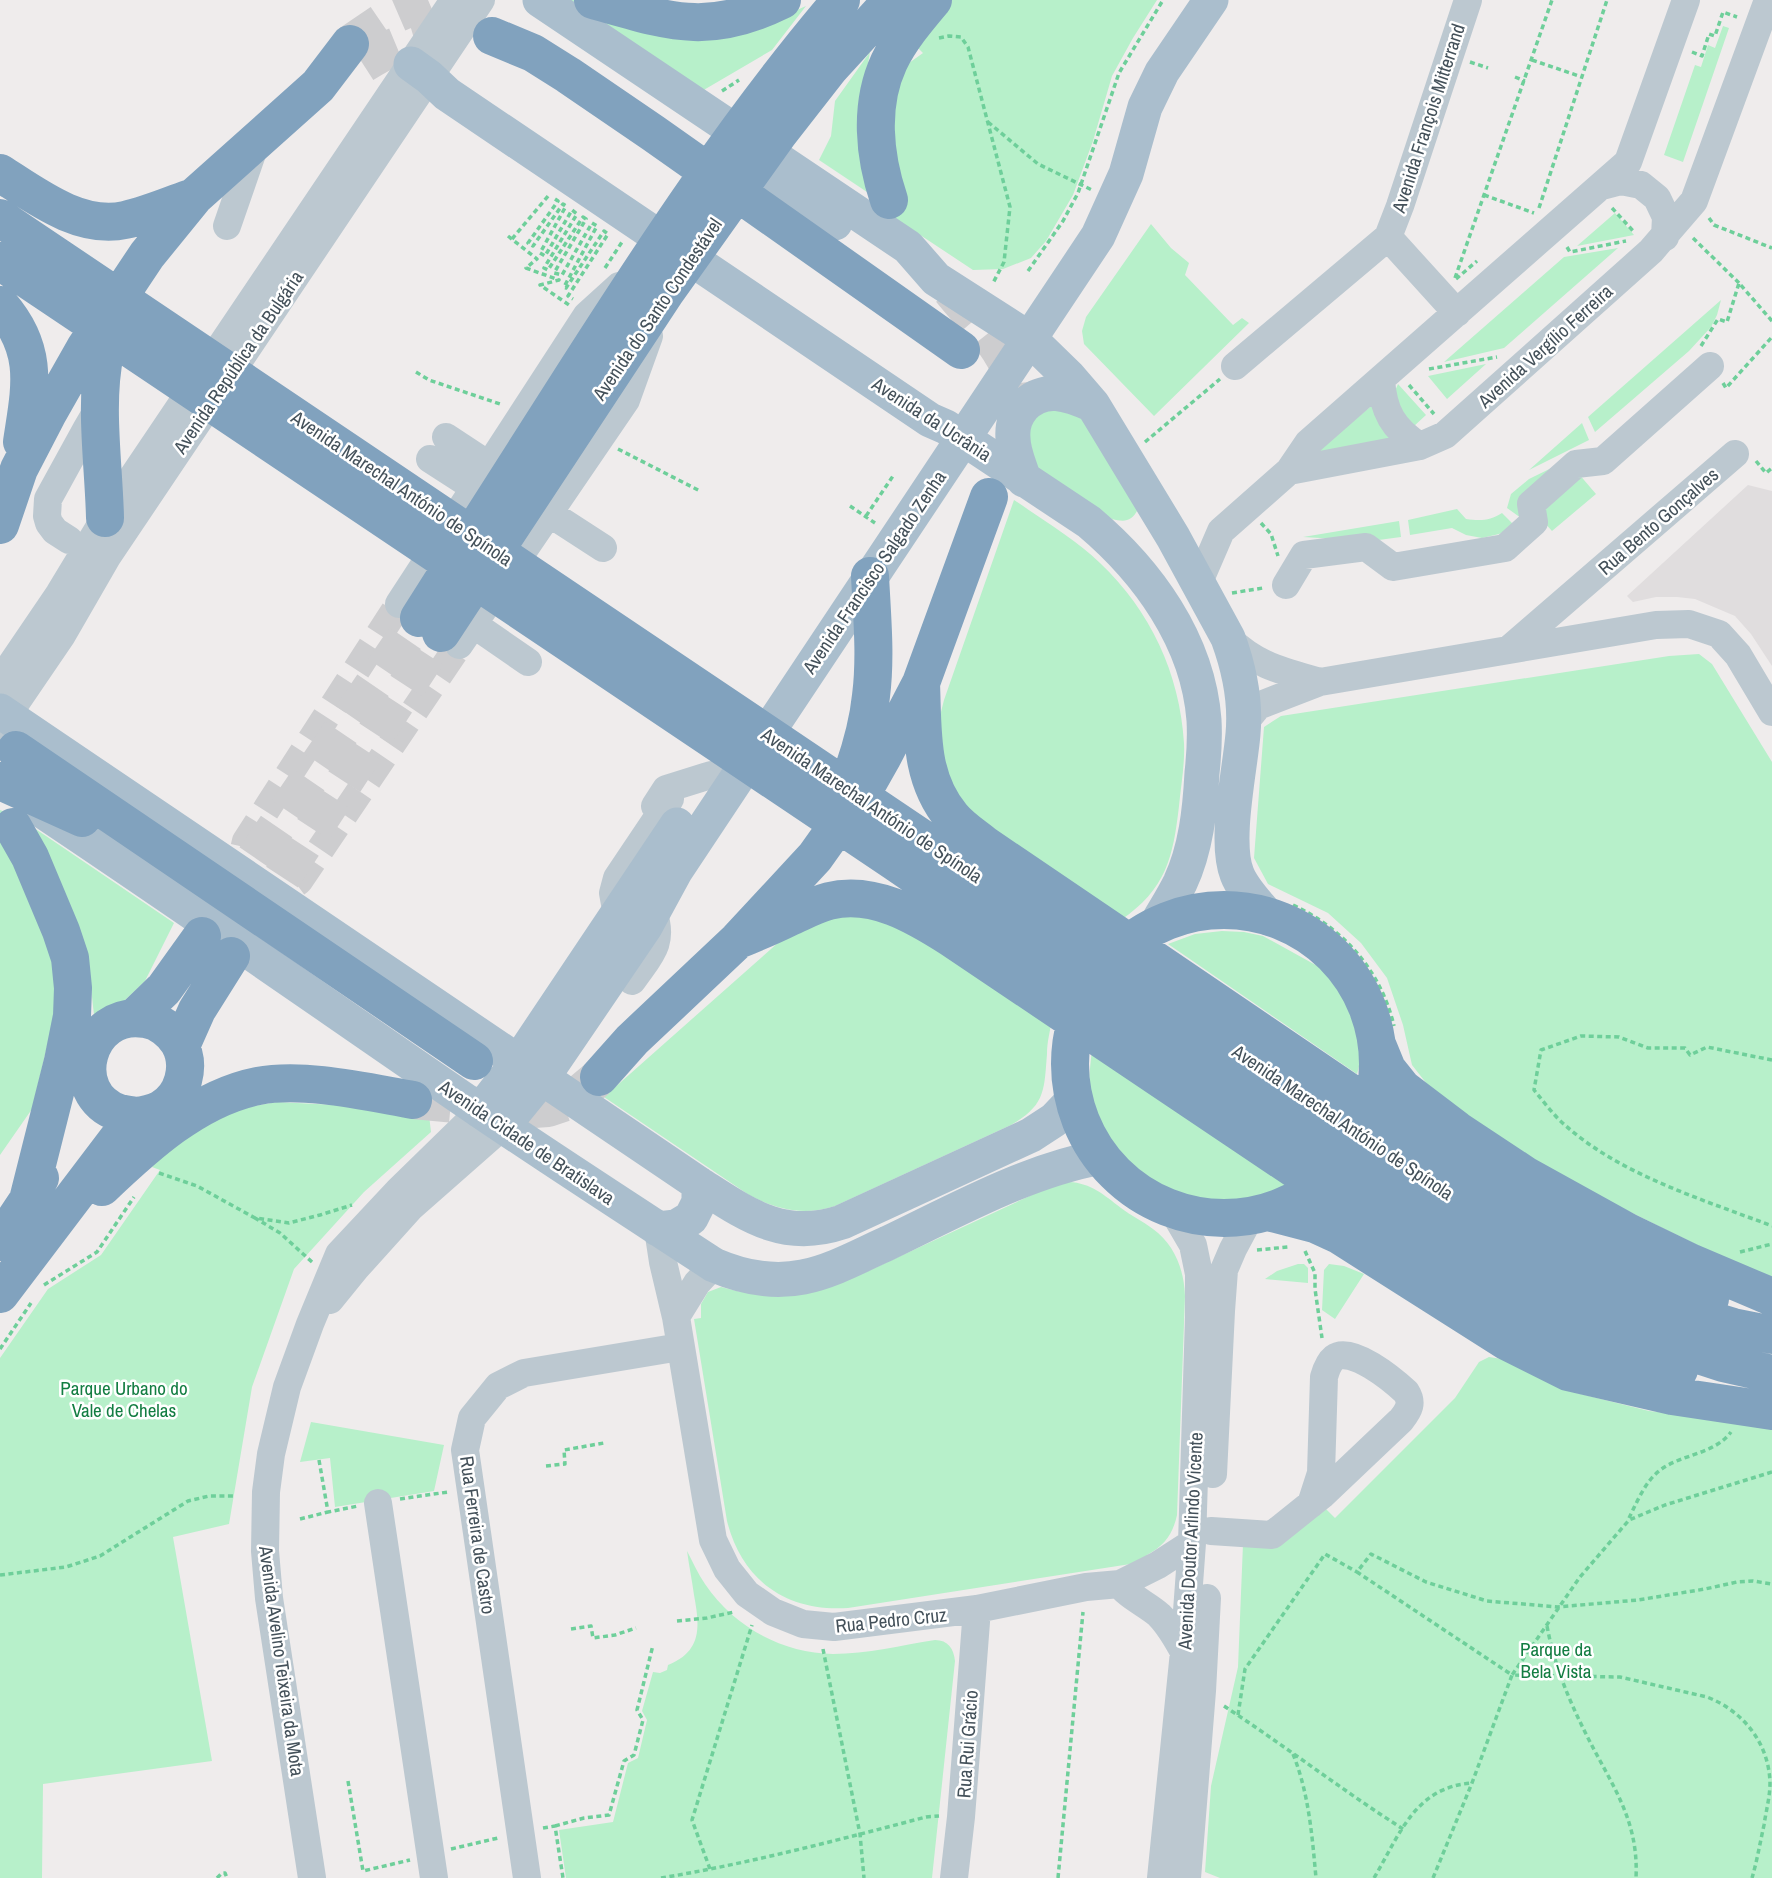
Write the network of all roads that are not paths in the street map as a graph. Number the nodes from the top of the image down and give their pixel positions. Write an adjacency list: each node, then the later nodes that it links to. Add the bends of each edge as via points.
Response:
1 (454, 0): 16 (street, Avenida República da Bulgária)
2 (481, 0): 16 (street, Avenida República da Bulgária)
3 (540, 0): 23 (main road)
4 (593, 0): 5 (highway, via 690,23 737,18)
5 (782, 0)
6 (841, 0): 27 (highway, Avenida do Santo Condestável, via 803,44)
7 (892, 0): 31 (highway, Avenida do Santo Condestável, via 779,133)
8 (933, 0): 23 (highway, via 897,47 881,86 876,147 879,168)
9 (1186, 0): 34 (main road, Avenida Francisco Salgado Zenha, via 1145,62 1089,189 1081,228)
10 (1211, 0): 34 (main road, Avenida Francisco Salgado Zenha, via 1162,72 1145,107 1126,174 1098,236)
11 (1468, 0): 26 (street, Avenida François Mitterrand)
12 (1686, 0): 20 (street, via 1628,162)
13 (1764, 12): 25 (street, Avenida Vergílio Ferreira)
14 (492, 36): 17 (highway, via 533,53)
15 (356, 54): 18 (highway)
16 (420, 70): 41 (main road, Avenida da Ucrânia, via 447,94); 52 (street, Avenida República da Bulgária); 72 (street, Avenida República da Bulgária, via 107,557)
17 (653, 133): 23 (main road, via 695,145); 35 (highway)
18 (256, 142): 21 (highway); 24 (street)
19 (0, 173): 21 (highway, via 68,213 96,222 123,221)
20 (1599, 188): 25 (street, via 1621,181 1642,185 1657,198 1666,216); 33 (street, via 1542,222)
21 (195, 196): 30 (highway)
22 (0, 218): 29 (highway, Avenida Marechal António de Spínola)
23 (871, 218): 34 (main road, via 899,263 936,279)
24 (227, 226)
25 (1665, 230): 42 (street, Avenida Vergílio Ferreira, via 1445,435)
26 (1388, 237): 33 (street, Avenida François Mitterrand); 36 (street, Avenida François Mitterrand)
27 (647, 260): 47 (street, via 587,315); 62 (highway, Avenida do Santo Condestável)
28 (0, 261): 29 (highway, Avenida Marechal António de Spínola)
29 (60, 279): 78 (highway, Avenida Marechal António de Spínola)
30 (129, 279): 39 (highway, via 105,353); 45 (highway)
31 (665, 293): 51 (street, via 625,400); 62 (highway, Avenida do Santo Condestável)
32 (0, 305): 45 (highway, via 25,346 30,365)
33 (1457, 313): 38 (street)
34 (1022, 333): 40 (main road); 41 (main road, Avenida Francisco Salgado Zenha)
35 (961, 350)
36 (1235, 366)
37 (1710, 366): 59 (street, via 1603,461 1576,464 1531,504 1534,522 1505,548 1393,567 1366,547 1304,555)
38 (1381, 379): 42 (street, via 1382,396 1395,426); 46 (street, via 1308,443)
39 (101, 404): 52 (highway); 52 (street, via 48,499 47,516 55,531)
40 (1093, 404): 48 (main road, via 1051,393 1034,398 1021,409 1013,438); 50 (main road)
41 (954, 433): 48 (main road, Avenida da Ucrânia); 58 (main road, Avenida Francisco Salgado Zenha); 73 (main road, Avenida Francisco Salgado Zenha, via 865,516)
42 (1420, 446): 46 (street, Avenida Vergílio Ferreira)
43 (438, 448): 47 (street)
44 (1735, 454): 60 (street, Rua Bento Gonçalves)
45 (19, 469): 54 (highway)
46 (1289, 471): 55 (street)
47 (482, 477): 62 (street)
48 (1024, 480): 53 (main road, Avenida da Ucrânia)
49 (989, 497): 69 (highway)
50 (1152, 501): 53 (main road, via 1145,516 1128,528); 56 (main road)
51 (549, 513): 57 (street); 62 (street)
52 (88, 521): 67 (street, Avenida República da Bulgária, via 59,594)
53 (1089, 522): 83 (main road, Avenida da Ucrânia, via 1137,569 1166,609 1188,653 1201,697 1205,740 1195,839 1181,881)
54 (0, 525)
55 (1221, 531): 56 (street); 61 (street)
56 (1173, 537): 61 (main road)
57 (603, 548)
58 (870, 576): 79 (highway, via 873,673 867,722 845,793); 81 (main road, Avenida Francisco Salgado Zenha)
59 (1286, 585)
60 (1581, 588): 63 (street, Rua Bento Gonçalves); 65 (street, Rua Bento Gonçalves)
61 (1202, 589): 64 (main road)
62 (438, 625): 66 (street)
63 (1596, 635): 65 (street); 70 (street, via 1689,624 1719,634 1738,655)
64 (1228, 638): 68 (street, via 1260,663); 71 (main road, via 1238,670)
65 (1508, 650): 68 (street)
66 (528, 662)
67 (0, 681)
68 (1320, 682): 71 (street, via 1258,706)
69 (921, 683): 79 (highway, via 869,781); 108 (highway, via 923,751 933,786 954,818 985,845 1489,1187 1607,1252)
70 (1772, 712)
71 (1244, 723): 80 (main road, via 1232,852 1244,886)
72 (4, 745): 75 (highway); 75 (main road, Avenida Cidade de Bratislava)
73 (711, 775): 77 (street, via 666,789); 82 (main road, Avenida Francisco Salgado Zenha)
74 (670, 799): 82 (street, via 617,878 613,893)
75 (84, 806): 87 (highway, via 354,1000); 92 (main road, Avenida Cidade de Bratislava)
76 (13, 827): 99 (highway, via 61,931 73,988 63,1061)
77 (627, 847)
78 (905, 847): 109 (highway, Avenida Marechal António de Spínola, via 1525,1244 1629,1295); 111 (highway, Avenida Marechal António de Spínola, via 1106,1006 1509,1277 1616,1328)
79 (815, 857): 84 (highway)
80 (1277, 909): 83 (highway, via 1188,910); 88 (highway, via 1327,950 1356,984 1374,1027)
81 (653, 912): 86 (street, via 657,942 637,984); 91 (main road, Avenida Francisco Salgado Zenha)
82 (617, 915): 91 (main road, Avenida Francisco Salgado Zenha)
83 (1150, 926): 93 (highway, via 1111,957 1079,1010)
84 (738, 940): 86 (highway); 112 (highway, via 830,901 854,898 902,909 1535,1325 1626,1360)
85 (135, 1017): 89 (highway, via 162,1025); 89 (highway, via 216,946); 94 (highway, via 105,1028 94,1041 87,1072)
86 (640, 1033): 90 (highway)
87 (462, 1042): 91 (main road)
88 (1387, 1042): 101 (highway, via 1371,1114 1343,1166 1311,1194); 105 (highway, via 1387,1069 1403,1089 1457,1130 1525,1175 1628,1232)
89 (181, 1046): 95 (highway, via 184,1074 177,1094 162,1109)
90 (593, 1066)
91 (531, 1069): 96 (main road, Avenida Francisco Salgado Zenha); 98 (main road)
92 (414, 1083): 96 (main road, Avenida Cidade de Bratislava); 104 (highway, via 258,1086 198,1110 125,1165)
93 (1072, 1085): 97 (highway, via 1085,1130); 98 (main road, via 1054,1120 1031,1135 830,1227 802,1230 771,1225)
94 (92, 1088): 95 (highway, via 102,1103); 99 (highway)
95 (135, 1116): 104 (highway)
96 (491, 1118): 102 (main road, Avenida Cidade de Bratislava); 107 (street, Avenida Avelino Teixeira da Mota); 107 (street, Avenida Avelino Teixeira da Mota, via 377,1214 339,1254)
97 (1101, 1157): 100 (highway, via 1126,1183); 103 (main road, Avenida Cidade de Bratislava, via 1018,1181 810,1275 759,1278)
98 (699, 1184): 102 (main road, via 699,1202 691,1217 676,1227)
99 (28, 1200): 104 (highway)
100 (1172, 1209): 101 (highway, via 1214,1219); 117 (street, Avenida Doutor Arlindo Vicente, via 1193,1245 1199,1274)
101 (1261, 1216): 112 (highway, via 1315,1224 1339,1235 1506,1341 1568,1372 1672,1396); 117 (street, Avenida Doutor Arlindo Vicente, via 1233,1249 1224,1270)
102 (658, 1229): 103 (main road, Avenida Cidade de Bratislava); 106 (street, Rua Pedro Cruz)
103 (714, 1265): 106 (street)
104 (19, 1277)
105 (1772, 1297)
106 (676, 1317): 110 (street, Rua Pedro Cruz)
107 (310, 1324): 121 (street, Avenida Avelino Teixeira da Mota, via 287,1387 271,1454 265,1551)
108 (1772, 1328)
109 (1772, 1335)
110 (680, 1347): 119 (street, Rua Pedro Cruz, via 713,1540 727,1569 747,1594 773,1612 818,1626); 123 (street, Rua Ferreira de Castro, via 524,1373 498,1387 472,1419 465,1450)
111 (1772, 1374)
112 (1762, 1402)
113 (1322, 1441): 114 (street, via 1328,1454 1342,1461); 114 (street, via 1327,1367 1341,1355 1357,1357 1410,1398 1401,1420); 116 (street, via 1321,1473)
114 (1367, 1452): 116 (street)
115 (378, 1503): 122 (street)
116 (1311, 1504): 117 (street, via 1272,1535)
117 (1201, 1537): 118 (street, Rua Pedro Cruz); 120 (street, Avenida Doutor Arlindo Vicente); 126 (street, Avenida Doutor Arlindo Vicente, via 1202,1692)
118 (1120, 1584): 119 (street, Rua Pedro Cruz); 120 (street, via 1160,1616)
119 (977, 1609): 124 (street, Rua Rui Grácio)
120 (1184, 1652): 125 (street, Avenida Doutor Arlindo Vicente)
121 (312, 1878)
122 (434, 1878)
123 (527, 1878)
124 (954, 1878)
125 (1161, 1878)
126 (1186, 1878)

